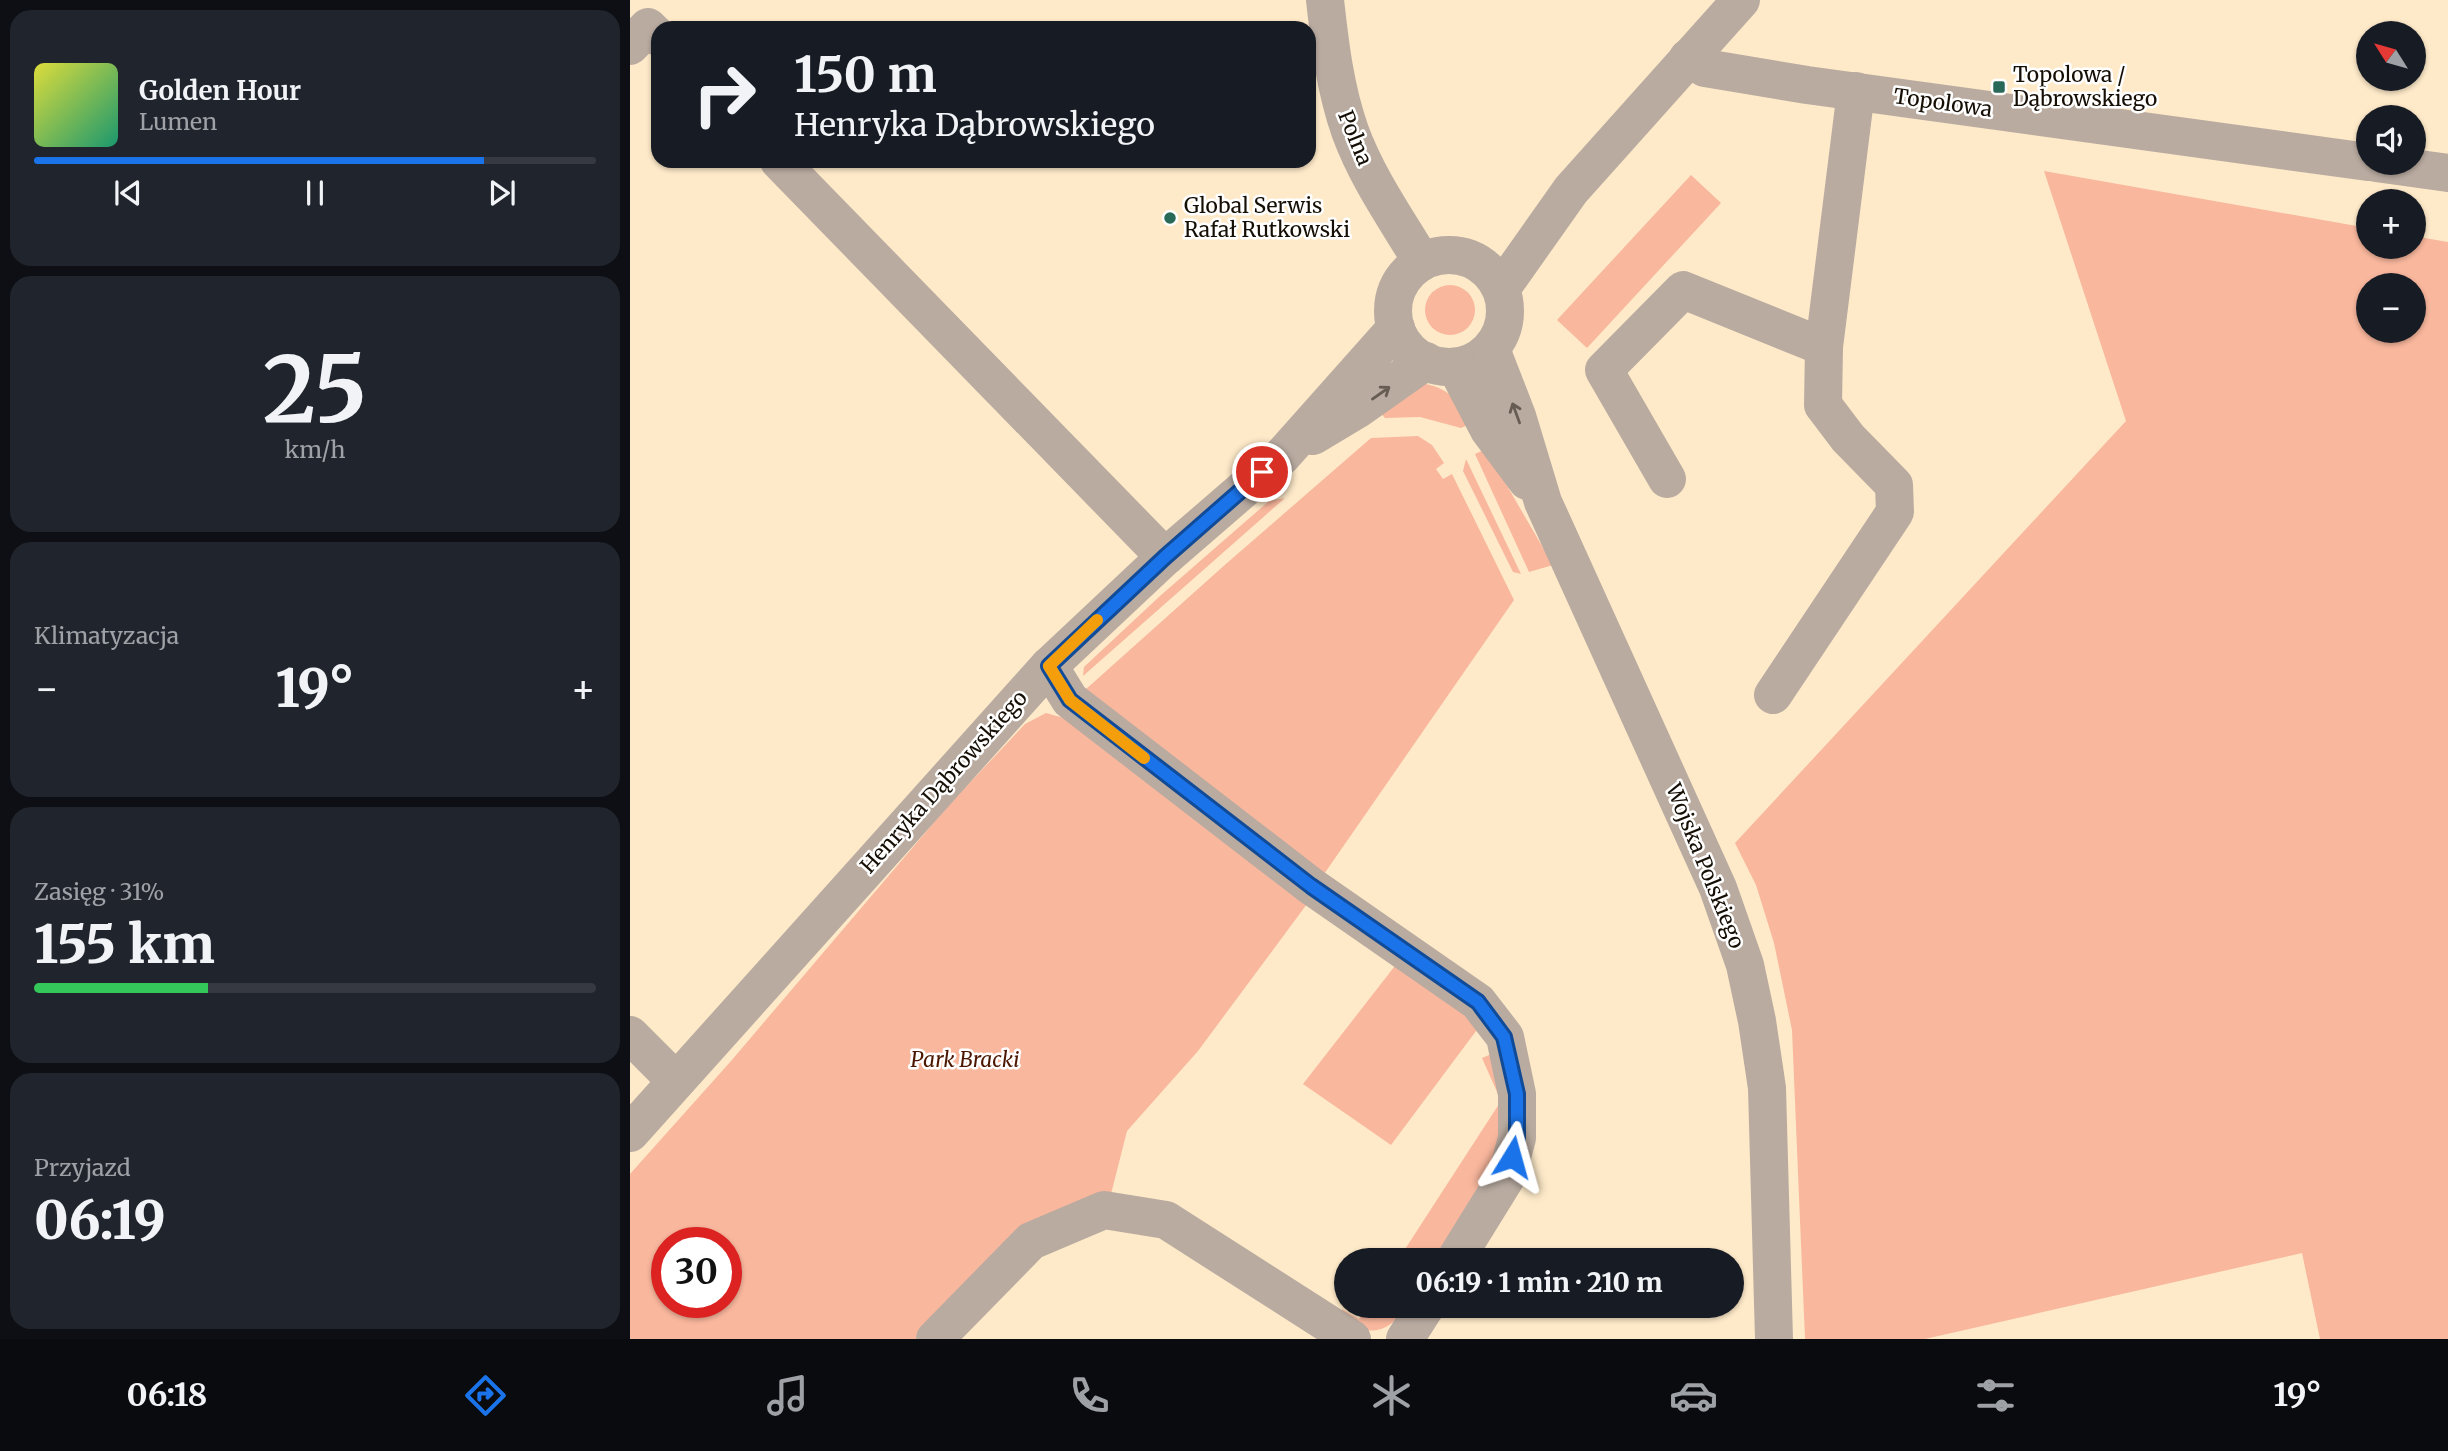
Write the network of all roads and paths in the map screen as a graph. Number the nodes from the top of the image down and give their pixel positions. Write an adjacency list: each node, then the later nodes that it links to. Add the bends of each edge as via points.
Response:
1 (1325, 0): 13 (street, Polna, via 1332,58 1351,132 1365,167)
2 (1741, 0): 5 (street)
3 (651, 30): 4 (street, via 648,27)
4 (630, 46)
5 (1688, 58): 6 (street, Topolowa, via 1714,70); 11 (street)
6 (1856, 91): 7 (street, Topolowa); 16 (street)
7 (2356, 160)
8 (786, 168): 22 (street)
9 (2426, 170): 10 (street)
10 (2448, 173)
11 (1571, 190): 12 (street); 14 (street)
12 (1475, 261): 13 (street, via 1440,256); 14 (street)
13 (1422, 262): 15 (street, via 1397,290)
14 (1501, 289): 17 (street, via 1504,321)
15 (1396, 328): 18 (street, via 1419,358); 19 (street)
16 (1824, 347): 20 (street, via 1683,290 1604,370); 24 (street, via 1823,405 1894,485 1895,512)
17 (1491, 349): 18 (street, via 1481,358); 21 (street, one-way to 17)
18 (1441, 364): 19 (street, one-way to 18); 21 (street)
19 (1282, 456): 22 (street, Henryka Dąbrowskiego)
20 (1667, 479)
21 (1543, 502): 33 (street, Wojska Polskiego, via 1718,888 1745,965 1766,1088)
22 (1165, 557): 23 (street, Henryka Dąbrowskiego)
23 (1049, 666): 26 (street, Henryka Dąbrowskiego); 28 (street, via 1070,700 1300,878 1478,1002 1504,1037 1517,1094 1517,1138 1507,1176)
24 (1773, 695)
25 (630, 1035): 26 (street)
26 (676, 1081): 27 (street, Henryka Dąbrowskiego)
27 (630, 1133)
28 (1462, 1248)
29 (1418, 1318): 32 (street)
30 (935, 1339): 31 (street, via 1031,1241 1104,1210 1166,1220)
31 (1352, 1339)
32 (1405, 1339)
33 (1774, 1339)

